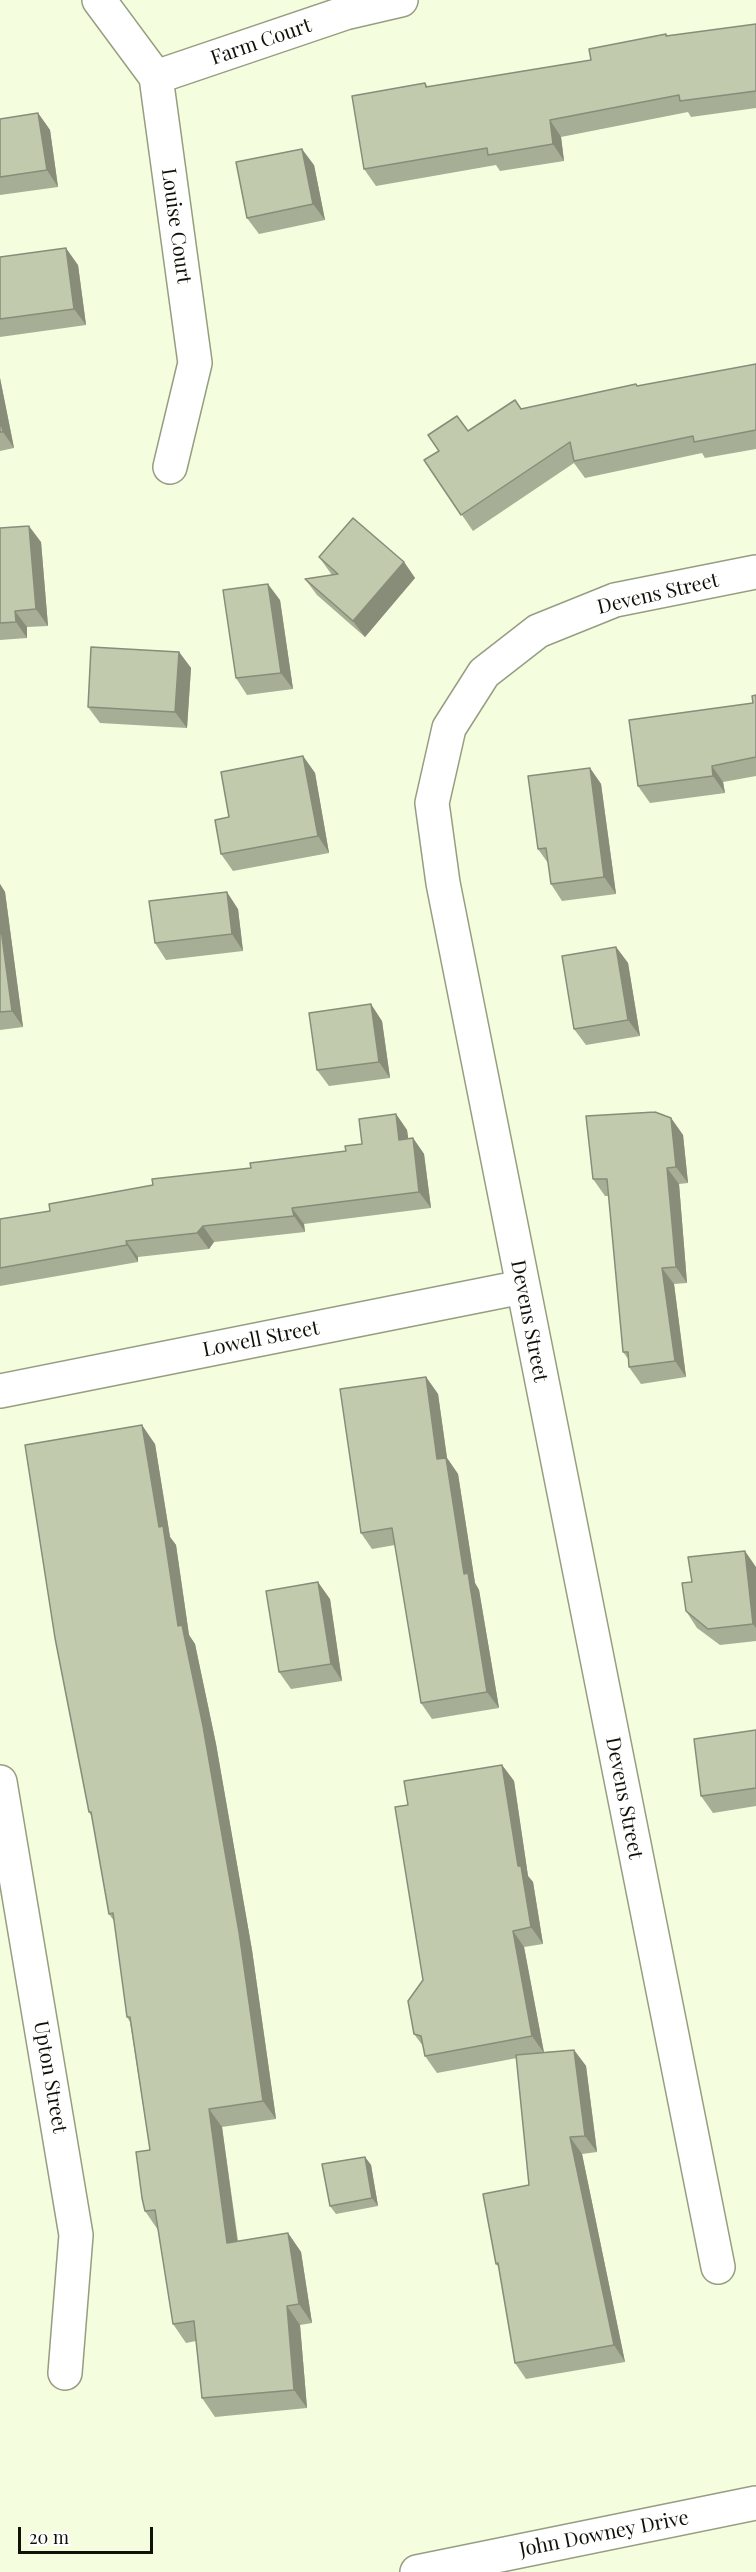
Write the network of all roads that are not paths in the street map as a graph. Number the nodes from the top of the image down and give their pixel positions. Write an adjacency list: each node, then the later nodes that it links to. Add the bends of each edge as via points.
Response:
1 (99, 0): 3 (street, Louise Court)
2 (401, 0): 3 (street, Farm Court, via 345,13)
3 (156, 77): 4 (street, Louise Court, via 195,363)
4 (170, 467)
5 (756, 572): 6 (street, Devens Street, via 615,600 538,631 484,673 449,728 432,803 442,883)
6 (522, 1287): 7 (street, Lowell Street); 9 (street, Devens Street)
7 (0, 1391)
8 (0, 1782): 10 (street, Upton Street, via 76,2235)
9 (718, 2266)
10 (65, 2373)
11 (756, 2503): 12 (street, John Downey Drive)
12 (417, 2572)

